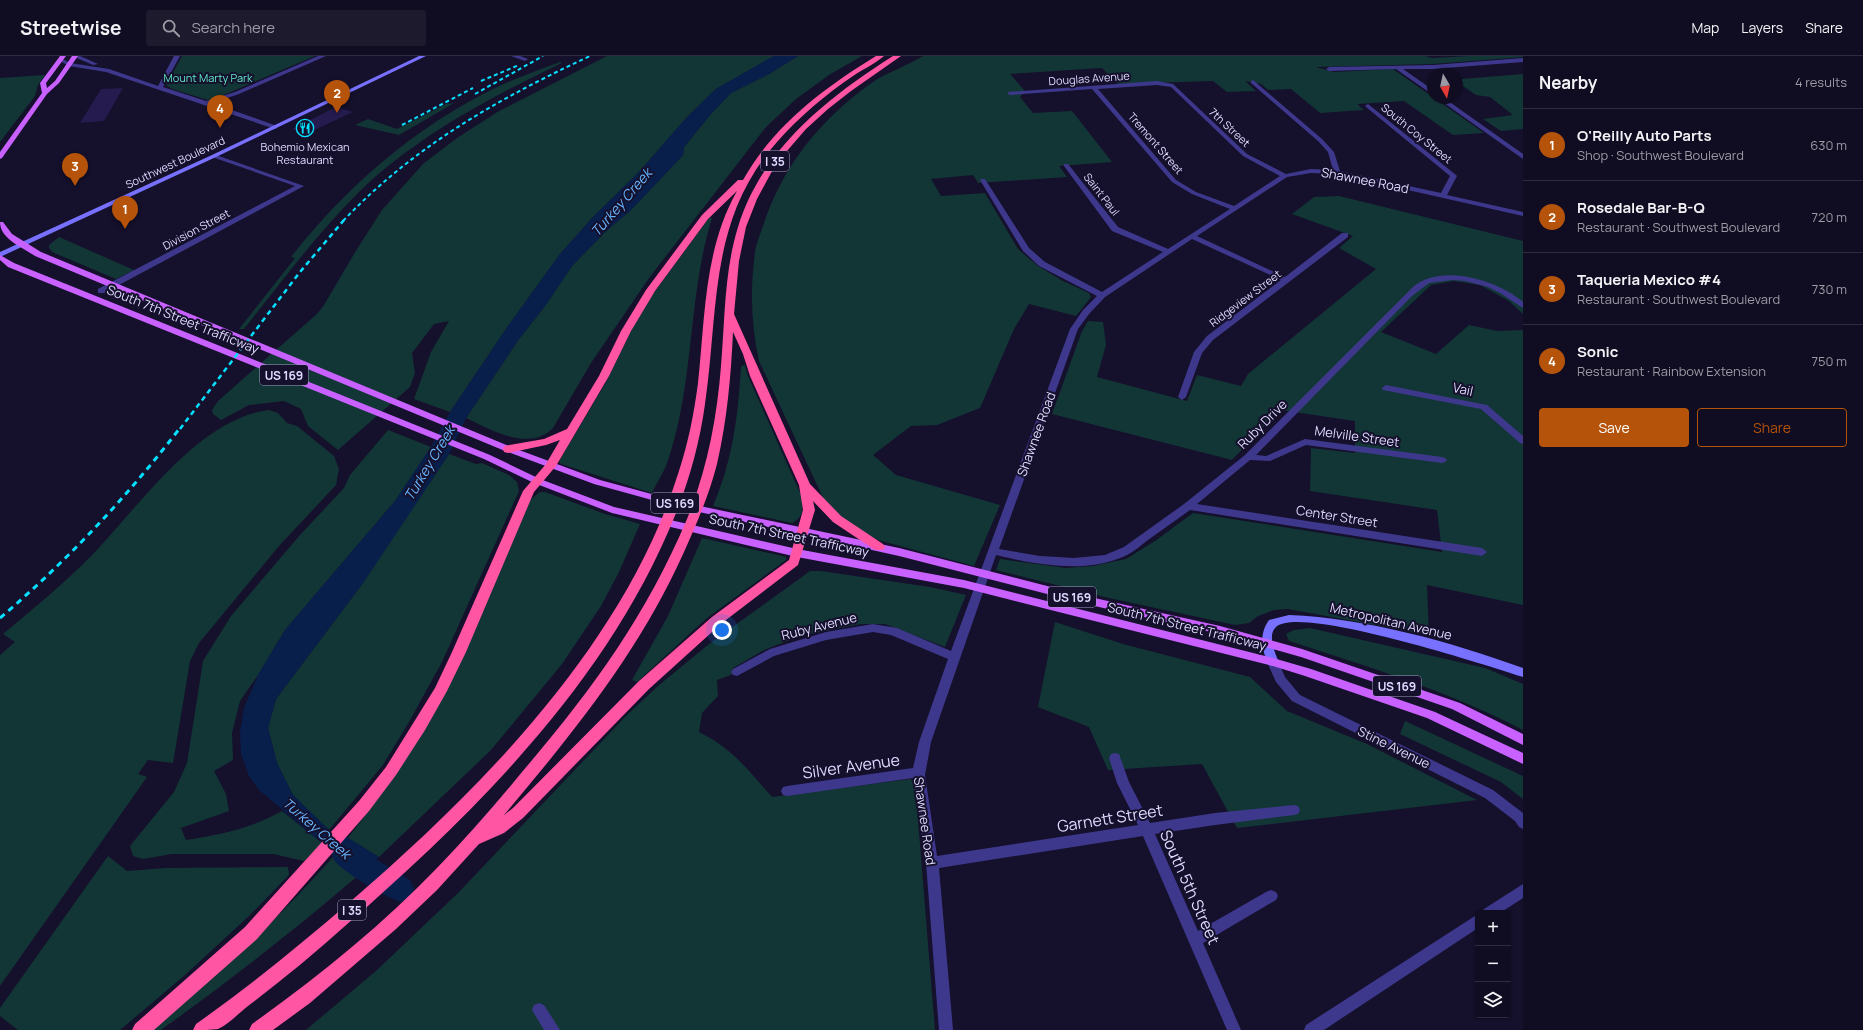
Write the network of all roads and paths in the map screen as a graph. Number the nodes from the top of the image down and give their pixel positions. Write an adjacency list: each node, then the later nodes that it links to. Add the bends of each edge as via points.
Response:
1 (75, 56): 11 (main road); 14 (street)
2 (177, 56): 17 (street)
3 (323, 56): 22 (street)
4 (423, 56): 25 (main road, Southwest Boulevard)
5 (514, 56): 9 (street)
6 (881, 56): 31 (highway, I 35, via 837,83 798,115 764,152)
7 (898, 56): 47 (highway, I 35, via 830,102 799,132 772,165 750,205 742,229)
8 (62, 58): 11 (street); 20 (main road, via 43,83)
9 (525, 59)
10 (1523, 60): 12 (street)
11 (69, 64): 14 (street); 20 (main road, via 57,82)
12 (1398, 68): 13 (street); 19 (street)
13 (1329, 69)
14 (107, 70): 17 (street)
15 (1253, 82): 30 (street, via 1320,140 1331,152)
16 (1168, 84): 18 (street, Douglas Avenue); 32 (street, 7th Street, via 1245,155)
17 (160, 88): 22 (street)
18 (1094, 88): 21 (street, Douglas Avenue); 35 (street, Tremont Street, via 1174,181 1194,193)
19 (1427, 89)
20 (45, 93): 27 (main road)
21 (1010, 93)
22 (207, 103): 25 (street)
23 (1448, 104): 28 (street)
24 (1368, 106): 34 (street, South Coy Street, via 1454,176)
25 (275, 127): 26 (main road, Southwest Boulevard)
26 (214, 156): 40 (main road, Southwest Boulevard); 44 (street, Division Street, via 301,186)
27 (0, 157)
28 (1523, 157)
29 (1066, 164): 41 (street, Saint Paul, via 1116,229)
30 (1337, 172): 32 (street, Shawnee Road, via 1316,170); 34 (street, Shawnee Road)
31 (750, 174): 50 (highway, via 705,217 651,290); 85 (highway, I 35, via 728,219 715,264 703,390 689,459 670,512 644,568 613,623 518,748 428,841 302,953)
32 (1285, 176): 35 (street, Shawnee Road)
33 (983, 180): 45 (street, via 1026,249 1042,264)
34 (1443, 196): 36 (street, Shawnee Road)
35 (1234, 208): 39 (street, Shawnee Road)
36 (1523, 214)
37 (0, 224): 40 (main road, US 169, via 9,236)
38 (1345, 235): 43 (street, Ridgeview Street)
39 (1191, 236): 41 (street, Shawnee Road); 43 (street)
40 (21, 245): 42 (main road, Southwest Boulevard); 52 (main road, South 7th Street Trafficway / US 169)
41 (1168, 251): 45 (street, Shawnee Road)
42 (0, 256): 56 (main road, South 7th Street Trafficway / US 169, via 11,265 487,457)
43 (1286, 280): 49 (street, Ridgeview Street, via 1210,338 1198,352)
44 (101, 291)
45 (1102, 295): 61 (street, Shawnee Road, via 1074,329)
46 (1523, 306): 53 (street, Ruby Drive, via 1515,298 1482,282 1449,278 1425,282 1409,294)
47 (729, 314): 57 (highway, via 748,354 754,376); 76 (highway, I 35, via 721,413 711,465 694,517 669,573 646,616 596,691)
48 (1386, 388): 51 (street, Vail, via 1484,407)
49 (1182, 396)
50 (570, 432): 52 (highway, via 546,442); 55 (highway)
51 (1523, 441)
52 (504, 447): 55 (main road, South 7th Street Trafficway / US 169)
53 (1248, 457): 54 (street, Melville Street, via 1266,459 1305,442); 58 (street, Ruby Drive)
54 (1442, 460)
55 (550, 466): 56 (highway); 59 (main road, South 7th Street Trafficway / US 169, via 682,505)
56 (537, 481): 63 (main road, South 7th Street Trafficway / US 169, via 612,510); 86 (highway, via 529,491 440,691 391,771 364,806 251,933)
57 (805, 485): 59 (highway, via 809,510); 60 (highway, via 837,519)
58 (1188, 506): 61 (street, Ruby Drive, via 1120,554 1091,561 1021,558); 62 (street, Center Street)
59 (803, 531): 60 (main road, South 7th Street Trafficway / US 169); 63 (highway)
60 (879, 547): 64 (main road, South 7th Street Trafficway / US 169)
61 (994, 550): 65 (street, Shawnee Road)
62 (1482, 552)
63 (798, 553): 66 (main road, South 7th Street Trafficway / US 169, via 964,584); 76 (highway, via 794,562 717,620 644,685 518,814)
64 (1266, 643): 66 (main road); 68 (main road, Metropolitan Avenue, via 1269,629 1274,622 1281,619 1308,618 1432,644); 69 (main road, South 7th Street Trafficway / US 169, via 1456,706)
65 (954, 657): 67 (street, Ruby Avenue, via 893,631 872,628 826,636 770,653); 72 (street, Shawnee Road, via 925,742 918,771)
66 (1273, 662): 71 (main road, South 7th Street Trafficway / US 169, via 1432,715); 75 (street, Stine Avenue, via 1280,679 1296,698 1489,794)
67 (737, 672)
68 (1523, 672)
69 (1523, 740)
70 (1115, 758): 77 (street, South 5th Street, via 1123,783)
71 (1523, 759)
72 (920, 772): 73 (street, Silver Avenue); 78 (street, Shawnee Road)
73 (787, 791)
74 (1294, 810): 77 (street, Garnett Street)
75 (1523, 823)
76 (494, 825): 87 (highway, I 35, via 474,840 431,886 347,962)
77 (1147, 830): 78 (street, Garnett Street); 83 (street, South 5th Street)
78 (932, 863): 89 (street, Shawnee Road)
79 (1523, 890): 81 (street)
80 (1272, 896): 83 (street)
81 (1493, 910)
82 (1475, 922): 91 (street)
83 (1194, 940): 90 (street, South 5th Street)
84 (540, 1010): 88 (street)
85 (208, 1026)
86 (141, 1030)
87 (258, 1030)
88 (553, 1030)
89 (946, 1030)
90 (1234, 1030)
91 (1311, 1030)

